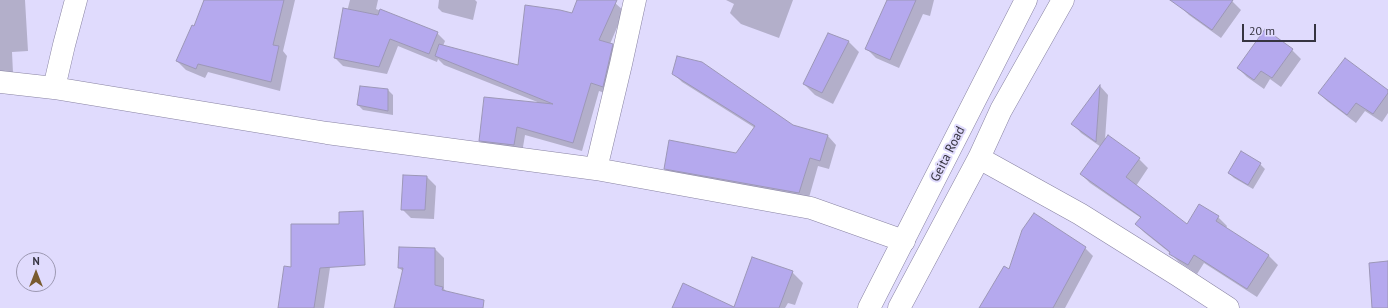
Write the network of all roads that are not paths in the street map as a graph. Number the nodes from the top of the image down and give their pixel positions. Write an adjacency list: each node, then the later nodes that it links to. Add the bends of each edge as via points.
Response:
1 (76, 0): 6 (main road)
2 (635, 0): 8 (main road)
3 (1026, 0): 9 (main road, Geita Road)
4 (1063, 0): 7 (main road, via 1002,110)
5 (0, 82): 6 (main road)
6 (54, 88): 8 (main road, via 327,132)
7 (979, 158): 11 (main road); 12 (main road, via 1080,214)
8 (596, 169): 9 (main road, via 810,208)
9 (904, 241): 10 (main road, Geita Road)
10 (868, 308)
11 (899, 308)
12 (1228, 308)

